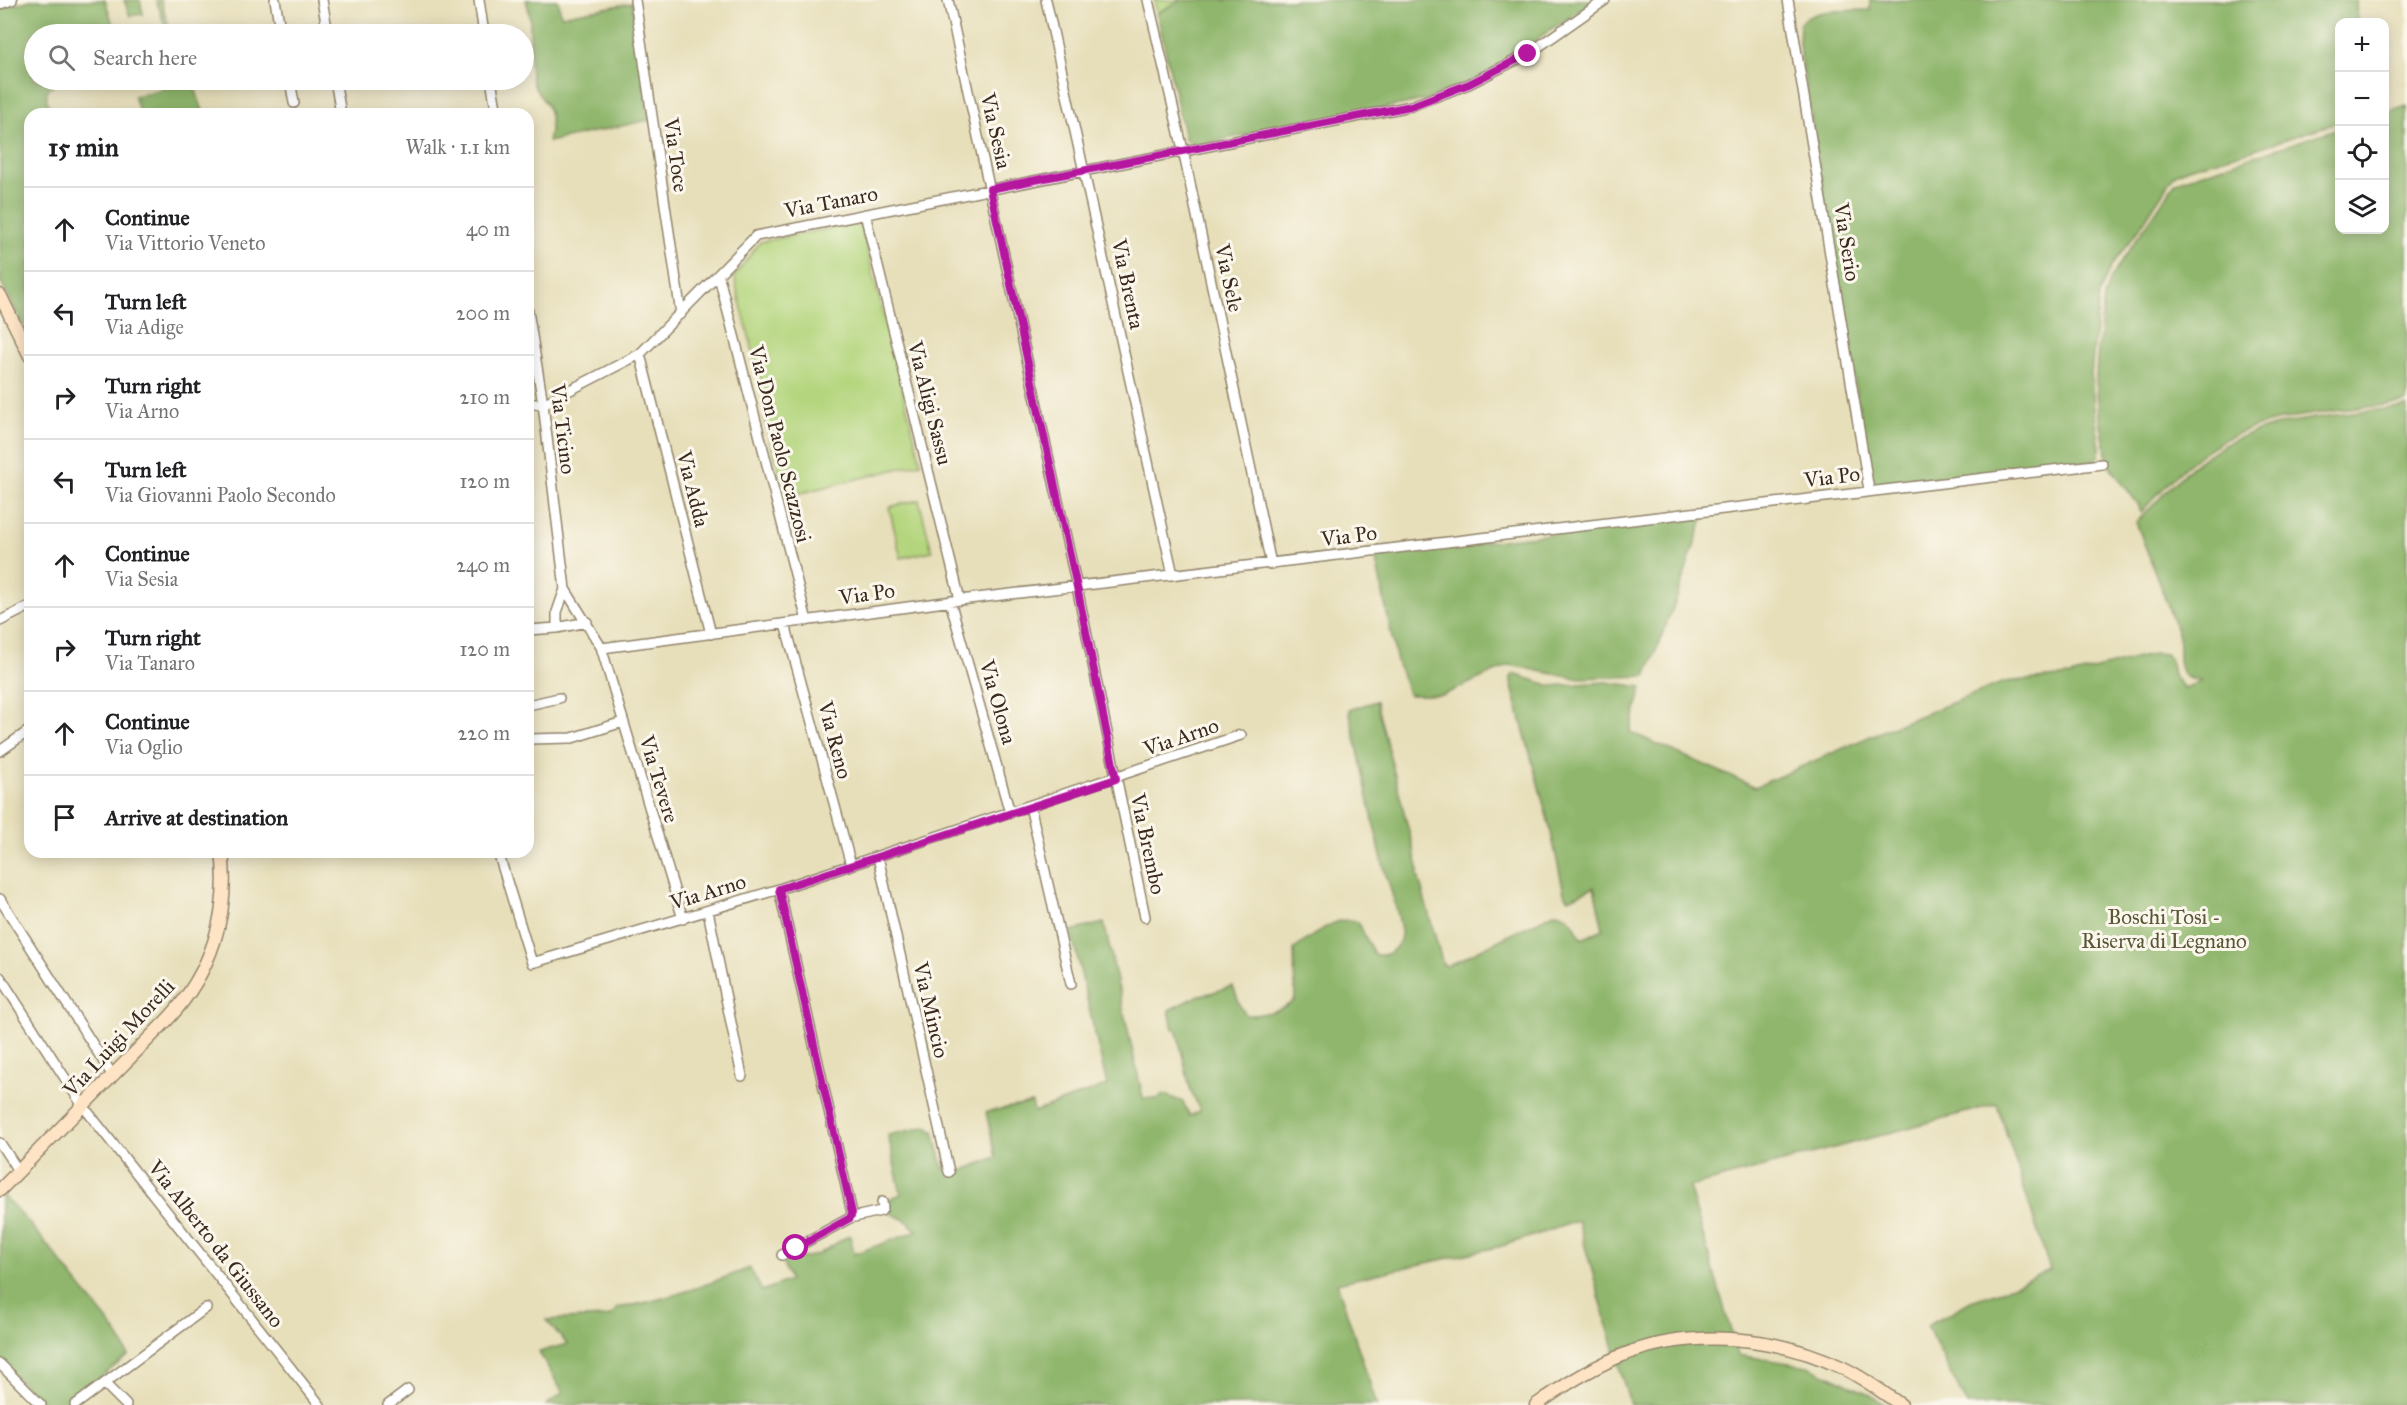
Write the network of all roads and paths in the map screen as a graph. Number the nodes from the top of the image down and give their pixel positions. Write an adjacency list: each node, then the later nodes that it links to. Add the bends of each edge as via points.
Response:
1 (12, 0): 11 (street)
2 (275, 0): 12 (street)
3 (322, 0): 13 (street)
4 (479, 0): 14 (street)
5 (634, 0): 27 (street, Via Toce)
6 (948, 0): 23 (street, Via Sesia)
7 (1046, 0): 22 (street, Via Brenta)
8 (1148, 0): 21 (street, Via Sele)
9 (1605, 0): 21 (street, Via Tanaro, via 1528,54 1469,84 1411,106)
10 (1788, 0): 34 (street, Via Serio)
11 (0, 4)
12 (279, 24)
13 (326, 24)
14 (483, 24)
15 (292, 90): 18 (street)
16 (337, 90): 19 (street)
17 (493, 90): 20 (street)
18 (294, 103)
19 (340, 108)
20 (496, 108)
21 (1183, 150): 22 (street, Via Tanaro); 35 (street, Via Sele)
22 (1084, 169): 23 (street, Via Tanaro); 36 (street, Via Brenta)
23 (990, 189): 24 (street, Via Tanaro); 37 (street, Via Sesia)
24 (865, 214): 25 (street, Via Tanaro, via 756,236); 39 (street, Via Aligi Sassu)
25 (718, 277): 27 (street, Via Tanaro); 44 (street, Via Don Paolo Scazzosi)
26 (0, 295): 28 (main road)
27 (681, 314): 30 (street, Via Tanaro)
28 (24, 344)
29 (534, 348): 32 (street, Via Ticino)
30 (640, 354): 32 (street, Via Tanaro); 49 (street, Via Adda)
31 (534, 404): 32 (street)
32 (543, 404): 38 (street, Via Ticino)
33 (2102, 464): 34 (street, Via Po)
34 (1869, 490): 35 (street, Via Po)
35 (1271, 564): 36 (street, Via Po)
36 (1173, 575): 37 (street, Via Po)
37 (1077, 587): 39 (street, Via Po); 58 (street, Via Sesia)
38 (565, 589): 41 (street, Via Tevere); 42 (street)
39 (955, 601): 44 (street, Via Po); 60 (street, Via Olona)
40 (24, 609): 43 (street)
41 (579, 609): 42 (street, via 566,605); 45 (street, Via Tevere)
42 (557, 612): 47 (street)
43 (0, 621)
44 (807, 621): 46 (street, Via Po)
45 (587, 622): 47 (street); 50 (street, Via Tevere)
46 (785, 624): 49 (street, Via Po); 64 (street, Via Reno)
47 (557, 628): 48 (street)
48 (534, 630)
49 (711, 634): 50 (street, Via Po)
50 (602, 648): 53 (street, Via Tevere)
51 (559, 698): 52 (street)
52 (534, 704)
53 (623, 722): 56 (street, via 572,738); 69 (street, Via Tevere)
54 (24, 734): 57 (street)
55 (1242, 735): 58 (street, Via Arno)
56 (534, 739)
57 (0, 751)
58 (1116, 779): 59 (street, Via Arno); 68 (street, Via Brembo)
59 (1030, 806): 60 (street, Via Arno); 71 (street)
60 (1010, 813): 61 (street, Via Arno)
61 (878, 856): 64 (street, Via Arno); 77 (street, Via Mincio)
62 (222, 858): 72 (main road, Via Luigi Morelli, via 222,912 203,970 176,1010)
63 (500, 858): 69 (street, Via Arno, via 532,963)
64 (851, 865): 65 (street, Via Arno)
65 (779, 889): 67 (street, Via Arno); 80 (street, via 852,1213)
66 (0, 899): 72 (street)
67 (708, 911): 69 (street, Via Arno); 73 (street)
68 (1145, 917)
69 (683, 919)
70 (0, 977): 74 (street, Via Alberto da Giussano)
71 (1071, 984)
72 (113, 1076): 74 (main road, Via Luigi Morelli)
73 (742, 1076)
74 (83, 1106): 76 (main road, Via Luigi Morelli); 89 (street, Via Alberto da Giussano)
75 (0, 1143): 76 (street)
76 (19, 1172): 78 (main road, Via Luigi Morelli)
77 (949, 1172)
78 (0, 1190)
79 (882, 1202): 80 (street, via 881,1211)
80 (850, 1218): 81 (street)
81 (782, 1255)
82 (206, 1308): 84 (street)
83 (0, 1364): 86 (street)
84 (105, 1384): 87 (street); 88 (street)
85 (408, 1390): 90 (street)
86 (41, 1405)
87 (75, 1405)
88 (126, 1405)
89 (320, 1405)
90 (388, 1405)
91 (1536, 1405): 92 (main road, via 1596,1367 1628,1353 1659,1344 1729,1339 1811,1354 1863,1378)
92 (1901, 1405)

